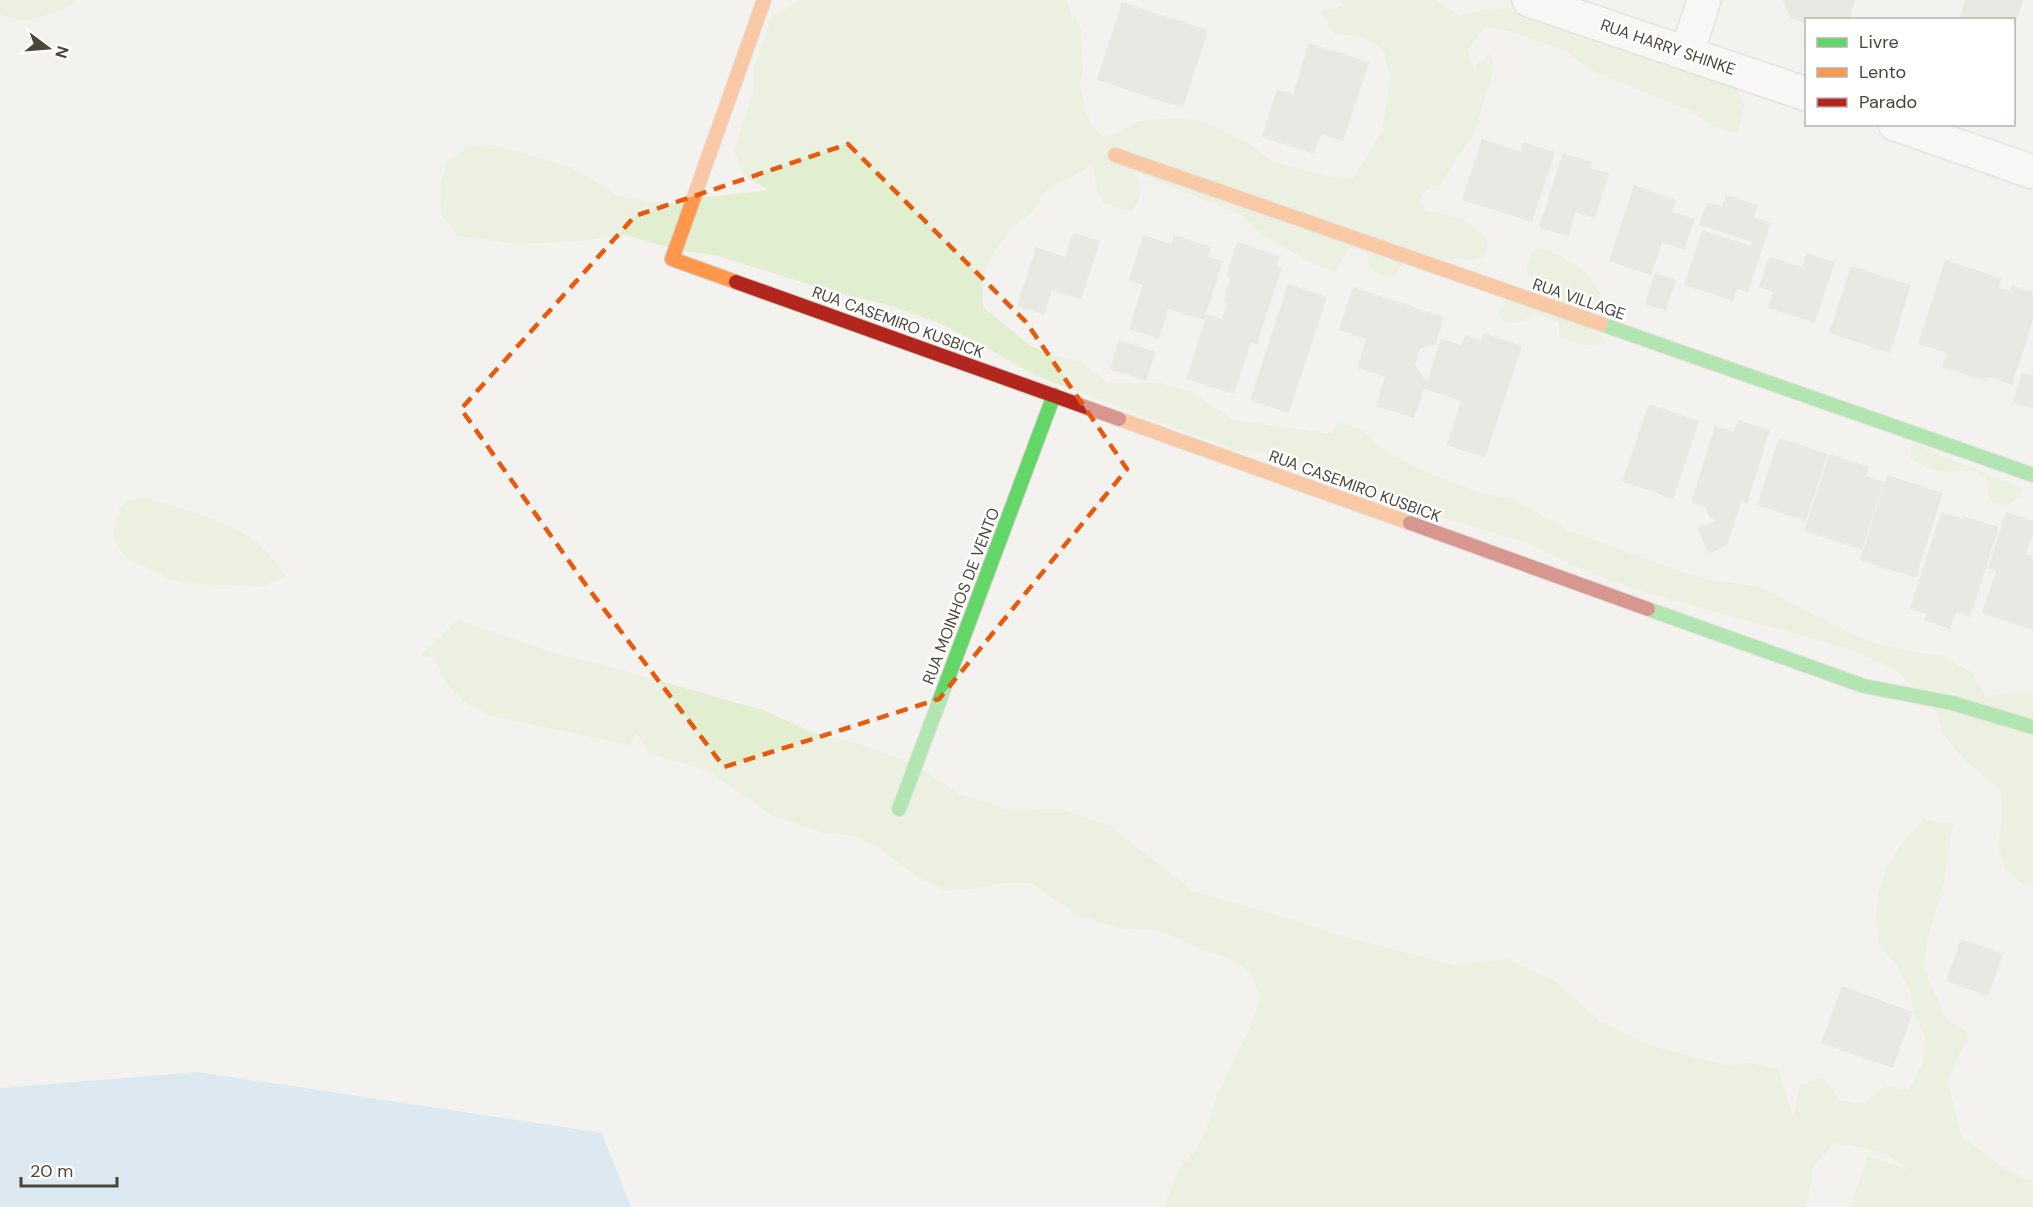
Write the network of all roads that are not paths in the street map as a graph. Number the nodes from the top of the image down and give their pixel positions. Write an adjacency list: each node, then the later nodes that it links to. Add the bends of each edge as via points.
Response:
1 (764, 0): 9 (street, RUA CASEMIRO KUSBICK, via 672,259)
2 (1529, 0): 4 (street, RUA HARRY SHINKE)
3 (1704, 0): 4 (street)
4 (1687, 53): 5 (street, RUA HARRY SHINKE)
5 (1805, 94)
6 (1901, 126): 8 (street)
7 (1115, 155): 10 (street, RUA VILLAGE)
8 (2033, 172)
9 (1054, 395): 11 (street, RUA CASEMIRO KUSBICK, via 1864,686 1952,703); 12 (street, RUA MOINHOS DE VENTO)
10 (2033, 475)
11 (2033, 727)
12 (899, 809)

